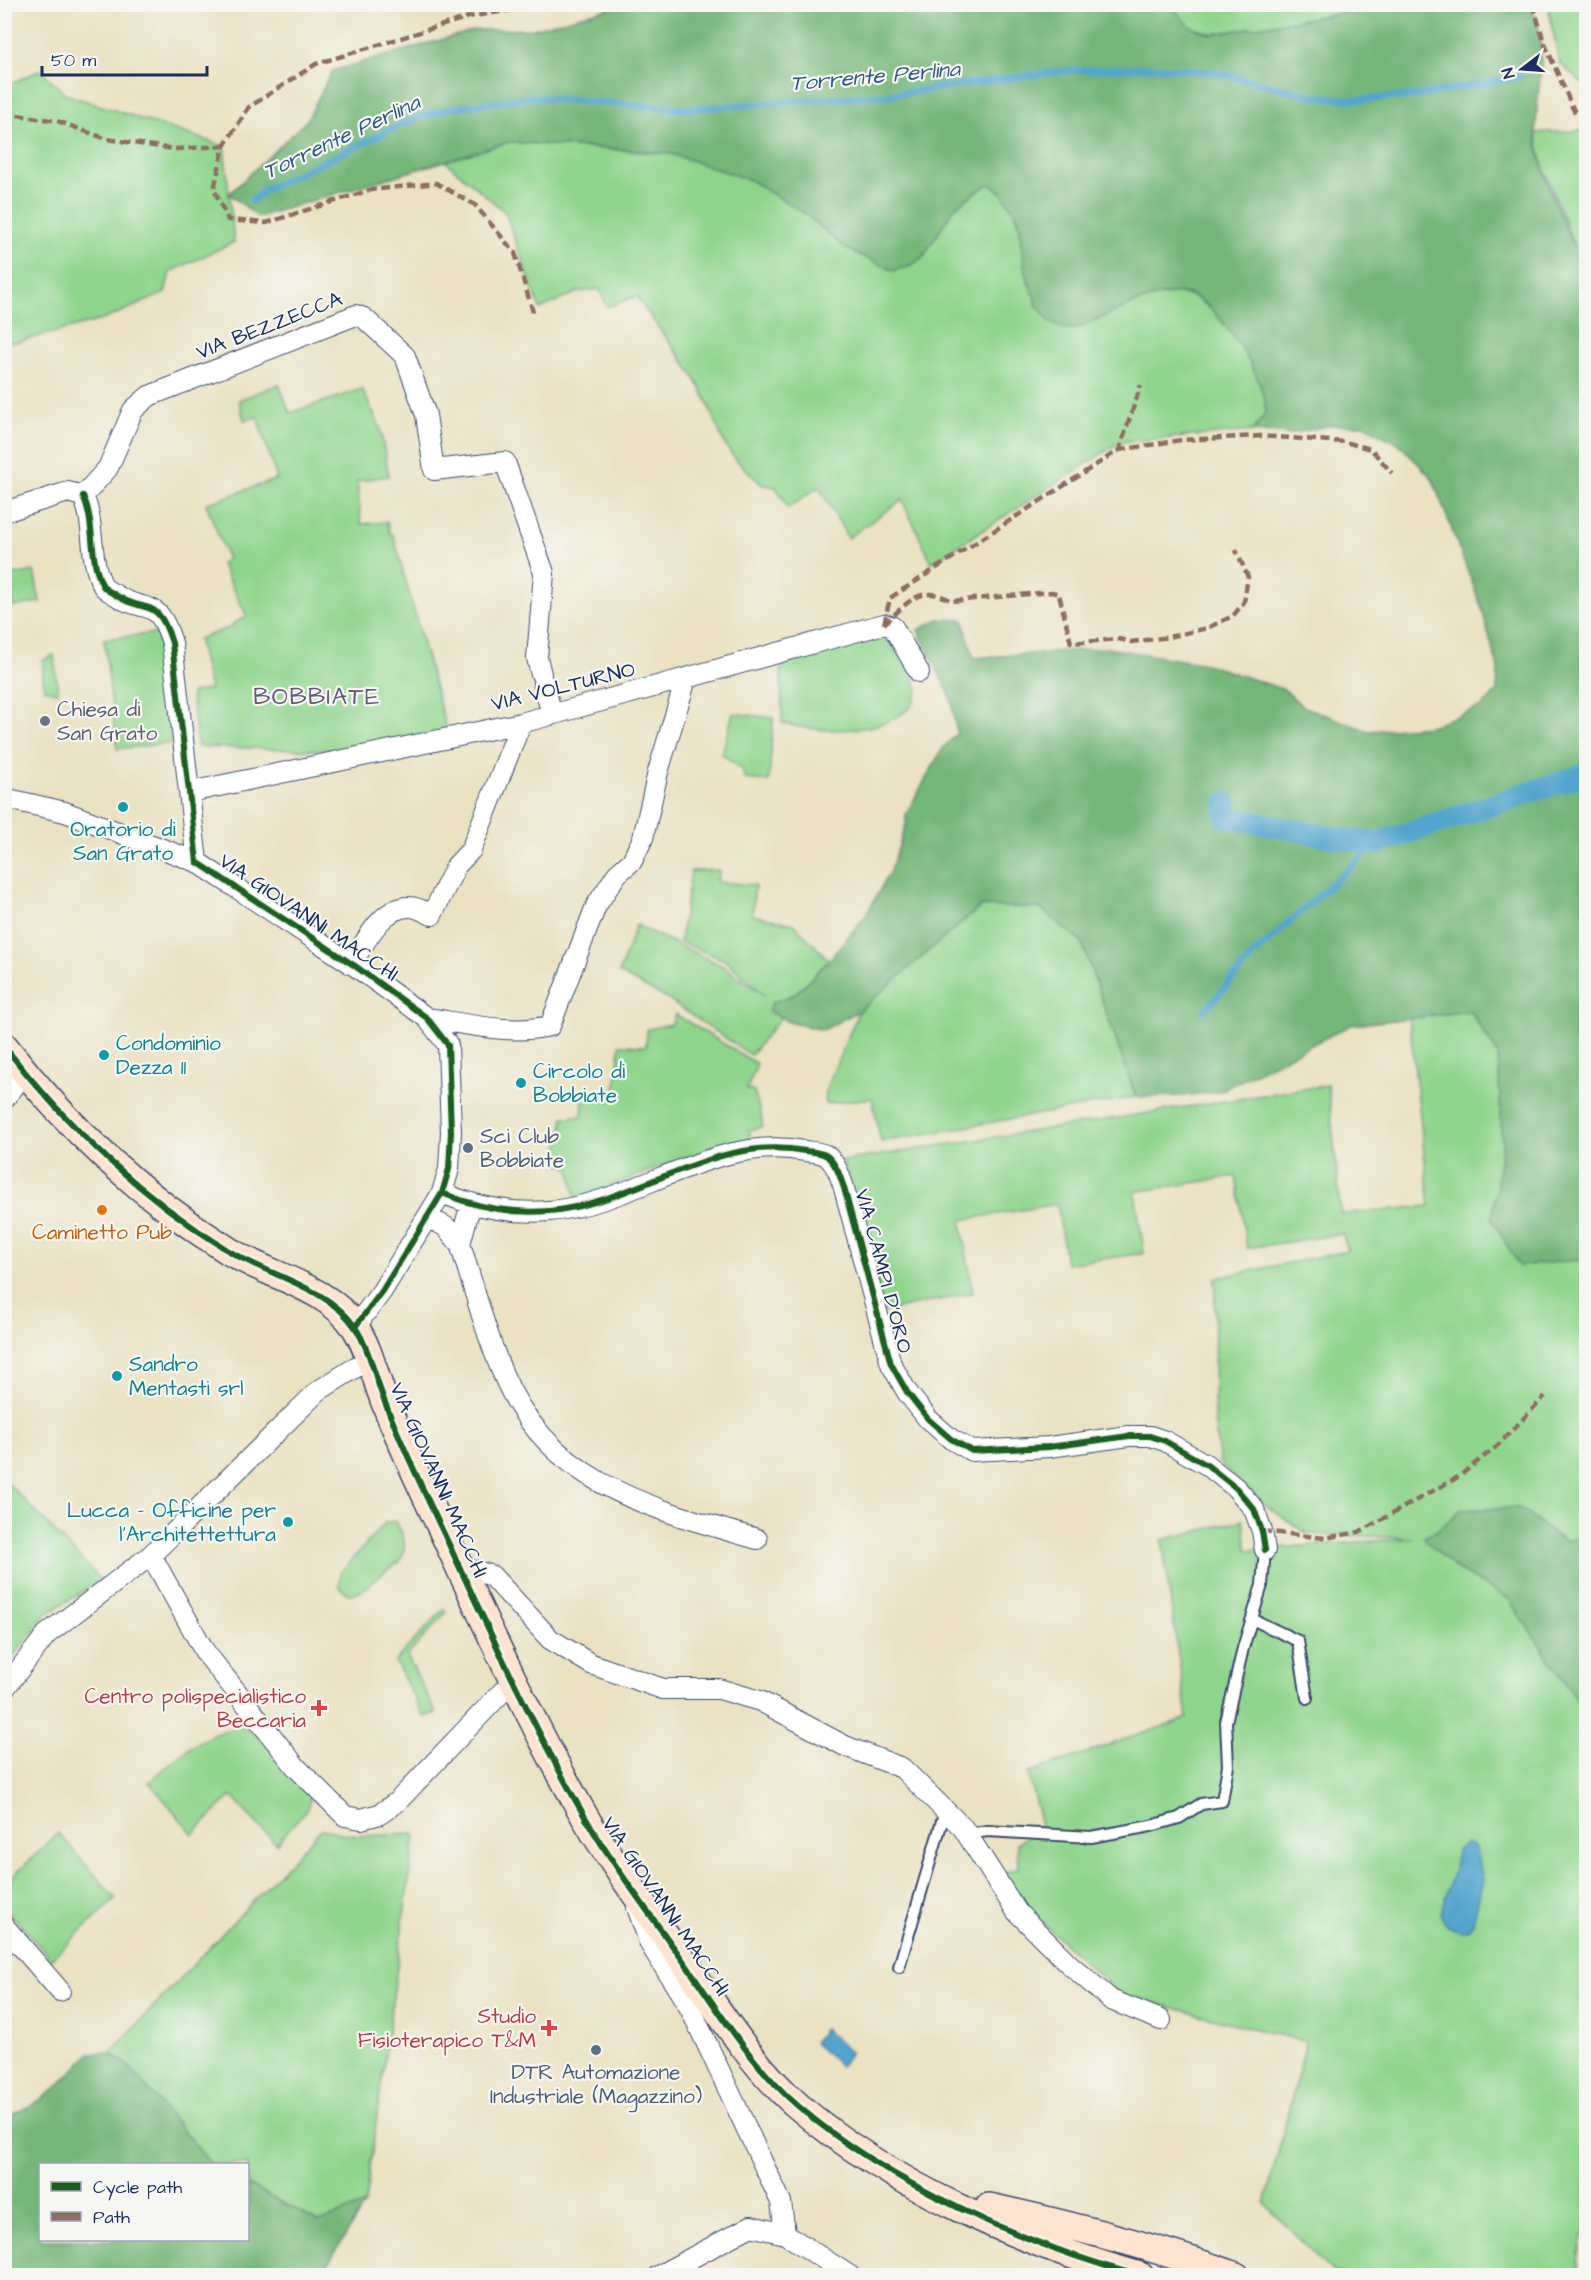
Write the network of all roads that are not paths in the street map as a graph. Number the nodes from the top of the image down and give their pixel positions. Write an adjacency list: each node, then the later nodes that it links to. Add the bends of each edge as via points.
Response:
1 (83, 496): 2 (street, via 68,492); 5 (street, VIA BEZZECCA, via 108,468 133,410 149,396 356,315 364,318 405,356 426,415 434,470 505,462 544,573 537,658); 7 (street, VIA GIOVANNI MACCHI, via 89,508 103,587 121,599 152,608 166,623 172,643)
2 (4, 512)
3 (919, 672): 4 (street, VIA VOLTURNO, via 893,627 884,624)
4 (686, 679): 5 (street, VIA VOLTURNO); 11 (street, via 643,838 632,861 617,874 596,906 550,1026 502,1029)
5 (552, 714): 6 (street, VIA VOLTURNO)
6 (521, 723): 7 (street, VIA VOLTURNO); 10 (street, via 471,850 456,866 432,915 412,907 395,909 383,918)
7 (190, 792): 9 (street, VIA GIOVANNI MACCHI)
8 (4, 798): 9 (street, via 65,812)
9 (197, 862): 10 (street, VIA GIOVANNI MACCHI)
10 (351, 964): 11 (street, VIA GIOVANNI MACCHI)
11 (427, 1018): 15 (street, VIA GIOVANNI MACCHI, via 448,1045 450,1065 452,1132)
12 (4, 1046): 13 (street)
13 (25, 1073): 14 (street); 19 (street, via 84,1138 180,1218 233,1253 328,1301)
14 (4, 1099)
15 (442, 1193): 16 (street, VIA CAMPI D'ORO); 17 (street, VIA GIOVANNI MACCHI)
16 (471, 1203): 18 (street); 22 (street, VIA CAMPI D'ORO, via 550,1211 582,1205 726,1153 783,1146 825,1154 837,1167 844,1188 891,1364 928,1419 972,1451 1049,1447 1129,1436 1165,1441 1207,1465 1236,1488 1254,1509)
17 (429, 1218): 18 (street, via 446,1227); 19 (street, VIA GIOVANNI MACCHI)
18 (460, 1244): 21 (street, via 503,1375 527,1418 561,1456 604,1487 650,1507)
19 (355, 1327): 20 (street, VIA GIOVANNI MACCHI)
20 (369, 1359): 23 (street, via 318,1391); 24 (street, VIA GIOVANNI MACCHI, via 422,1488)
21 (757, 1539)
22 (1265, 1550): 25 (lane, via 1262,1585)
23 (151, 1555): 26 (street, via 205,1652 296,1767 345,1816 361,1819 380,1814 397,1802); 27 (street, via 47,1634)
24 (462, 1572): 26 (street, VIA GIOVANNI MACCHI); 29 (street, via 492,1576 550,1639 591,1664 663,1689 719,1689 760,1701 845,1746 902,1768)
25 (1252, 1619): 28 (lane, via 1298,1641); 30 (lane, via 1226,1722 1228,1766 1222,1801 1201,1804 1179,1818 1151,1826 1090,1837 988,1831)
26 (515, 1683): 31 (street, VIA GIOVANNI MACCHI, via 579,1807)
27 (4, 1689)
28 (1306, 1698)
29 (945, 1810): 30 (street); 33 (lane)
30 (966, 1834): 35 (street, via 1017,1912 1069,1964 1111,2000)
31 (628, 1882): 36 (street, VIA GIOVANNI MACCHI, via 744,2047 797,2104 861,2152); 37 (street, via 650,1944 691,2010 781,2202)
32 (4, 1926): 34 (street)
33 (899, 1967)
34 (60, 1991)
35 (1161, 2020)
36 (935, 2196): 38 (street, VIA GIOVANNI MACCHI); 39 (street, VIA GIOVANNI MACCHI, via 1037,2218)
37 (785, 2234): 40 (street, via 751,2226); 41 (street)
38 (1075, 2258): 42 (street); 43 (street, VIA GIOVANNI MACCHI)
39 (1209, 2270): 44 (street, VIA GIOVANNI MACCHI)
40 (658, 2276)
41 (850, 2276)
42 (1104, 2276)
43 (1140, 2276)
44 (1236, 2276)

